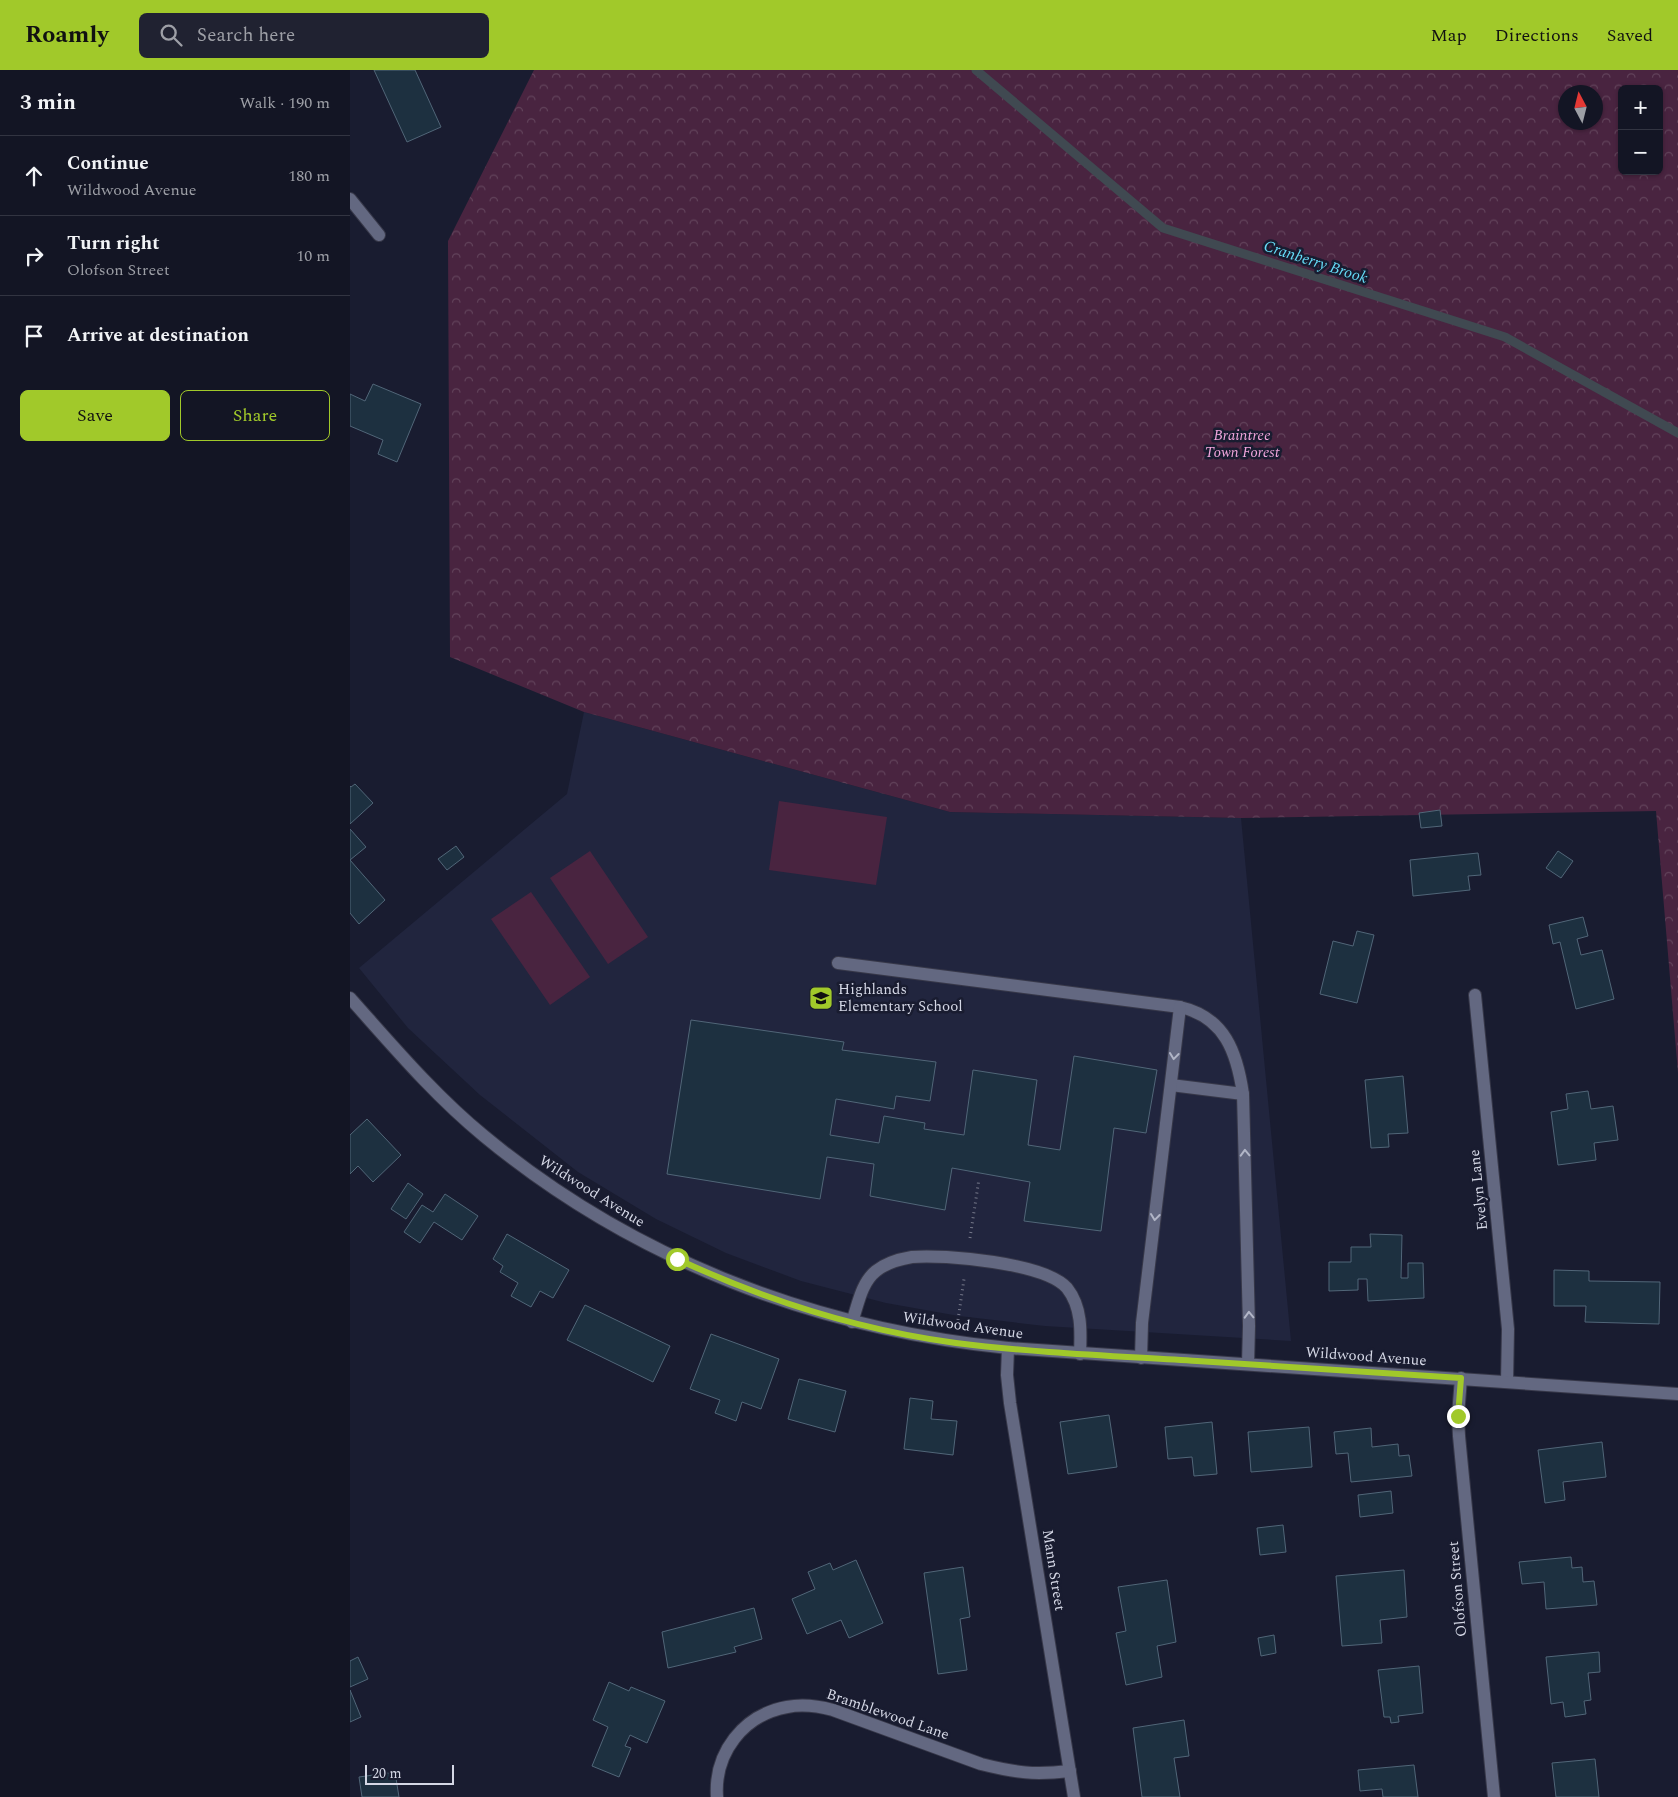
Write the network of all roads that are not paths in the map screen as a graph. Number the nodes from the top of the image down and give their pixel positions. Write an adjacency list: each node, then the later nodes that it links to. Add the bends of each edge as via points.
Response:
1 (350, 198): 2 (street)
2 (379, 234)
3 (838, 963): 6 (street)
4 (1475, 995): 15 (street, Evelyn Lane, via 1508,1329)
5 (350, 998): 9 (street, Wildwood Avenue, via 463,1118 570,1199 649,1245 704,1272 762,1295)
6 (1180, 1007): 7 (street, one-way to 7); 8 (street, via 1195,1010 1206,1017 1224,1035 1237,1065)
7 (1171, 1085): 8 (street); 12 (street, one-way to 12, via 1142,1324)
8 (1243, 1094): 13 (street, one-way to 8)
9 (852, 1322): 10 (street, Wildwood Avenue, via 922,1337); 11 (street, via 863,1288 869,1278 884,1266 922,1256 993,1262 1042,1273 1067,1289 1078,1310)
10 (1008, 1348): 11 (street, Wildwood Avenue); 17 (street, Mann Street, via 1010,1403)
11 (1080, 1354): 12 (street, Wildwood Avenue)
12 (1141, 1358): 13 (street, Wildwood Avenue)
13 (1248, 1364): 14 (street, Wildwood Avenue)
14 (1461, 1378): 15 (street, Wildwood Avenue); 20 (street, Olofson Street, via 1459,1436)
15 (1507, 1382): 16 (street, Wildwood Avenue)
16 (1678, 1394)
17 (1070, 1771): 18 (street, Bramblewood Lane, via 1028,1774 981,1764 833,1710 818,1706 786,1706 747,1725 728,1746 717,1774); 19 (street, Mann Street)
18 (717, 1797)
19 (1074, 1797)
20 (1494, 1797)

